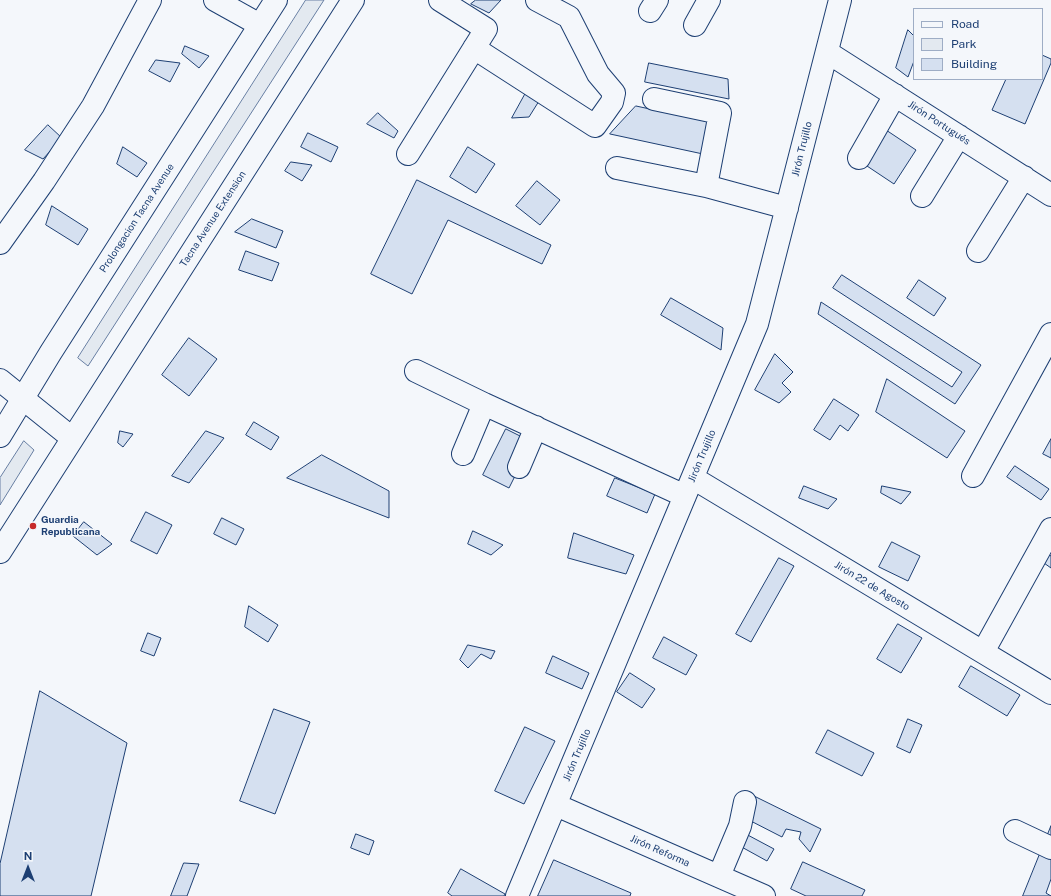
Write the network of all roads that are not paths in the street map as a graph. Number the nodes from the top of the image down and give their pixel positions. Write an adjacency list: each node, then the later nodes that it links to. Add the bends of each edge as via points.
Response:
1 (150, 0): 24 (street, via 93,106)
2 (215, 0): 9 (street)
3 (276, 0): 9 (street, Prolongacion Tacna Avenue)
4 (353, 0): 33 (street, Tacna Avenue Extension)
5 (440, 0): 11 (street, via 486,29)
6 (537, 0): 11 (street, via 569,17 598,74 614,93 612,102 595,126)
7 (709, 0): 10 (street)
8 (840, 0): 12 (street, Jirón Trujillo)
9 (260, 25): 29 (street, Prolongacion Tacna Avenue)
10 (695, 25)
11 (474, 48): 16 (street)
12 (827, 52): 13 (street, Jirón Portugués); 23 (street, Jirón Trujillo)
13 (895, 95): 15 (street, Jirón Portugués); 17 (street)
14 (654, 99): 20 (street, via 720,113)
15 (959, 136): 19 (street, Jirón Portugués); 22 (street)
16 (408, 154)
17 (859, 158)
18 (617, 168): 20 (street)
19 (1024, 177): 21 (street, Jirón Portugués); 25 (street)
20 (706, 186): 23 (street)
21 (1051, 195)
22 (922, 196)
23 (787, 208): 37 (street, Jirón Trujillo, via 757,324)
24 (0, 243)
25 (978, 251)
26 (1051, 334): 36 (street)
27 (416, 371): 30 (street, Jirón 22 de Agosto)
28 (0, 380): 29 (street)
29 (24, 398): 32 (street, Prolongacion Tacna Avenue); 33 (street)
30 (484, 404): 31 (street, Jirón 22 de Agosto); 34 (street)
31 (536, 427): 35 (street); 37 (street, Jirón 22 de Agosto)
32 (0, 436)
33 (72, 438): 39 (street)
34 (463, 454)
35 (519, 467)
36 (973, 476)
37 (689, 487): 40 (street, Jirón 22 de Agosto); 43 (street, Jirón Trujillo)
38 (1051, 529): 40 (street)
39 (0, 552)
40 (983, 652): 41 (street, Jirón 22 de Agosto)
41 (1051, 693)
42 (745, 802): 46 (street, via 740,826)
43 (556, 805): 46 (street, Jirón Reforma); 47 (street, Jirón Trujillo)
44 (1015, 832): 45 (street)
45 (1051, 848)
46 (719, 876): 48 (street, Jirón Reforma)
47 (517, 896)
48 (764, 896)

